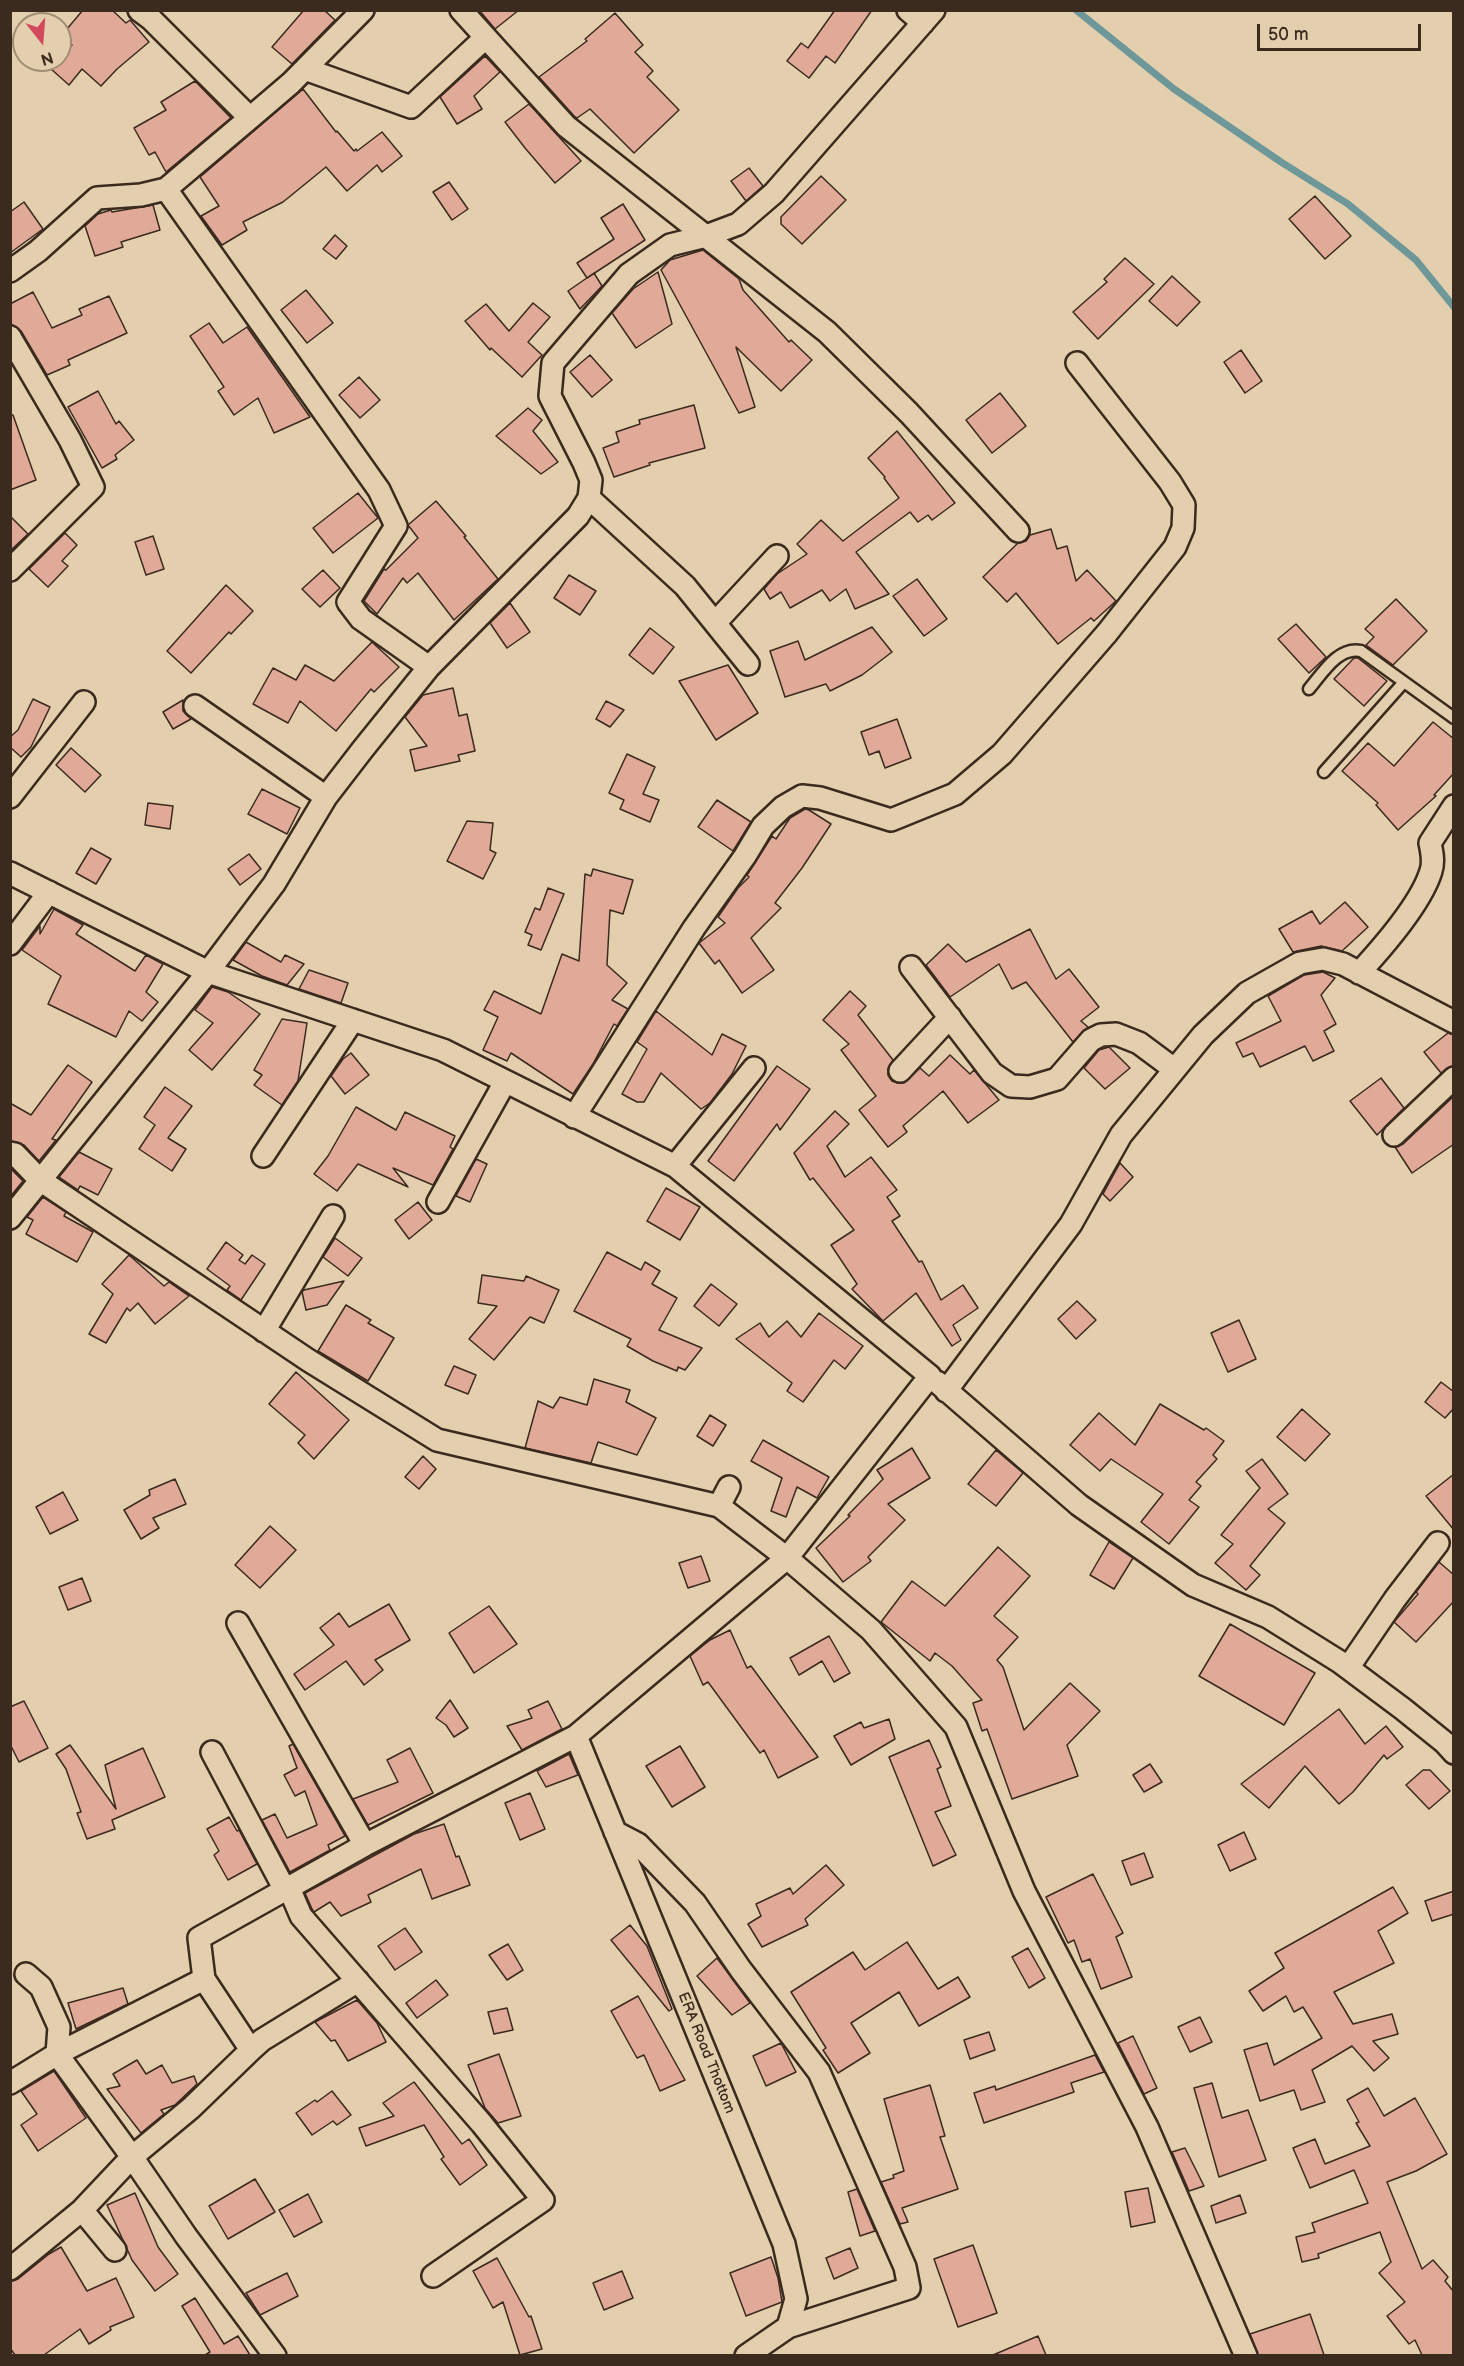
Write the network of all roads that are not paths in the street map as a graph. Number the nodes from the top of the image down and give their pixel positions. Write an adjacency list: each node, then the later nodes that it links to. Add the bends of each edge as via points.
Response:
1 (139, 10): 7 (street)
2 (363, 10): 6 (street)
3 (461, 10): 5 (street)
4 (921, 15): 9 (street, via 774,193 738,224)
5 (485, 38): 6 (street, via 411,107); 9 (street, via 566,126)
6 (305, 69): 7 (street)
7 (250, 118): 8 (street)
8 (166, 189): 10 (street, via 97,198 39,251); 19 (street, via 379,490 396,526 348,602 361,619)
9 (706, 236): 13 (street, via 670,245 629,274 553,363 550,396 585,462 591,480); 14 (street, via 828,332)
10 (10, 271)
11 (10, 337): 16 (street, via 93,487)
12 (1077, 363): 43 (street, via 1184,505 1183,528 1175,547 1002,754 956,794 891,820 820,798 802,796 783,807 763,826 694,928)
13 (589, 498): 17 (street, via 685,586); 19 (street, via 578,516)
14 (1018, 531)
15 (777, 556): 17 (street)
16 (10, 570)
17 (715, 623): 18 (street)
18 (748, 664)
19 (429, 667): 27 (street)
20 (1404, 682): 21 (lane, via 1353,649 1339,656); 24 (lane); 25 (lane)
21 (1309, 689)
22 (84, 702): 26 (street)
23 (195, 706): 27 (street)
24 (1454, 718)
25 (1324, 772)
26 (10, 797)
27 (326, 797): 33 (street, via 274,884)
28 (1454, 806): 34 (street, via 1430,843 1432,869 1423,892)
29 (10, 873): 30 (street)
30 (49, 892): 31 (street); 33 (street)
31 (10, 944)
32 (911, 967): 35 (street)
33 (208, 972): 36 (street); 48 (street)
34 (1359, 973): 37 (street); 39 (street, via 1323,959 1300,963 1247,993)
35 (950, 1017): 39 (street, via 993,1073 1011,1086 1030,1087 1057,1079 1091,1040 1101,1035 1116,1034 1139,1043); 40 (street)
36 (353, 1020): 42 (street, via 443,1050); 46 (street)
37 (1454, 1022)
38 (754, 1068): 47 (street)
39 (1174, 1069): 54 (street, via 1121,1135 1071,1224)
40 (900, 1071)
41 (1454, 1077): 44 (street)
42 (505, 1082): 43 (street); 49 (street)
43 (574, 1117): 47 (street)
44 (1394, 1135)
45 (10, 1153): 48 (street)
46 (263, 1156)
47 (675, 1166): 53 (street)
48 (40, 1180): 51 (street); 52 (street)
49 (438, 1202)
50 (333, 1216): 52 (street)
51 (10, 1218)
52 (264, 1330): 56 (street, via 437,1440)
53 (930, 1376): 54 (street); 58 (street)
54 (946, 1391): 60 (street, via 1079,1504 1193,1585 1268,1617)
55 (729, 1487): 56 (street)
56 (720, 1506): 58 (street)
57 (1438, 1543): 60 (street)
58 (787, 1558): 61 (street); 81 (street, via 871,1630 956,1726 1024,1891 1147,2127)
59 (238, 1623): 65 (street)
60 (1348, 1668): 63 (street)
61 (576, 1736): 64 (street, ERA Road Thottom); 65 (street)
62 (212, 1752): 66 (street)
63 (1454, 1753)
64 (615, 1832): 78 (street, ERA Road Thottom, via 784,2244 796,2299); 78 (street, via 638,1844 695,1903 819,2072 905,2267 909,2288)
65 (364, 1845): 66 (street)
66 (287, 1889): 68 (street, via 199,1938); 69 (street, via 301,1916)
67 (26, 1974): 71 (street, via 41,1987 58,2027)
68 (204, 1979): 70 (street); 71 (street)
69 (358, 1981): 70 (street); 77 (street, via 543,2200)
70 (251, 2050): 73 (street, via 191,2108)
71 (57, 2054): 72 (street); 73 (street)
72 (10, 2083)
73 (132, 2157): 74 (street); 79 (street)
74 (82, 2211): 75 (street); 76 (street)
75 (115, 2250)
76 (10, 2269)
77 (433, 2276)
78 (788, 2327): 80 (street)
79 (275, 2355)
80 (746, 2355)
81 (1246, 2355)

